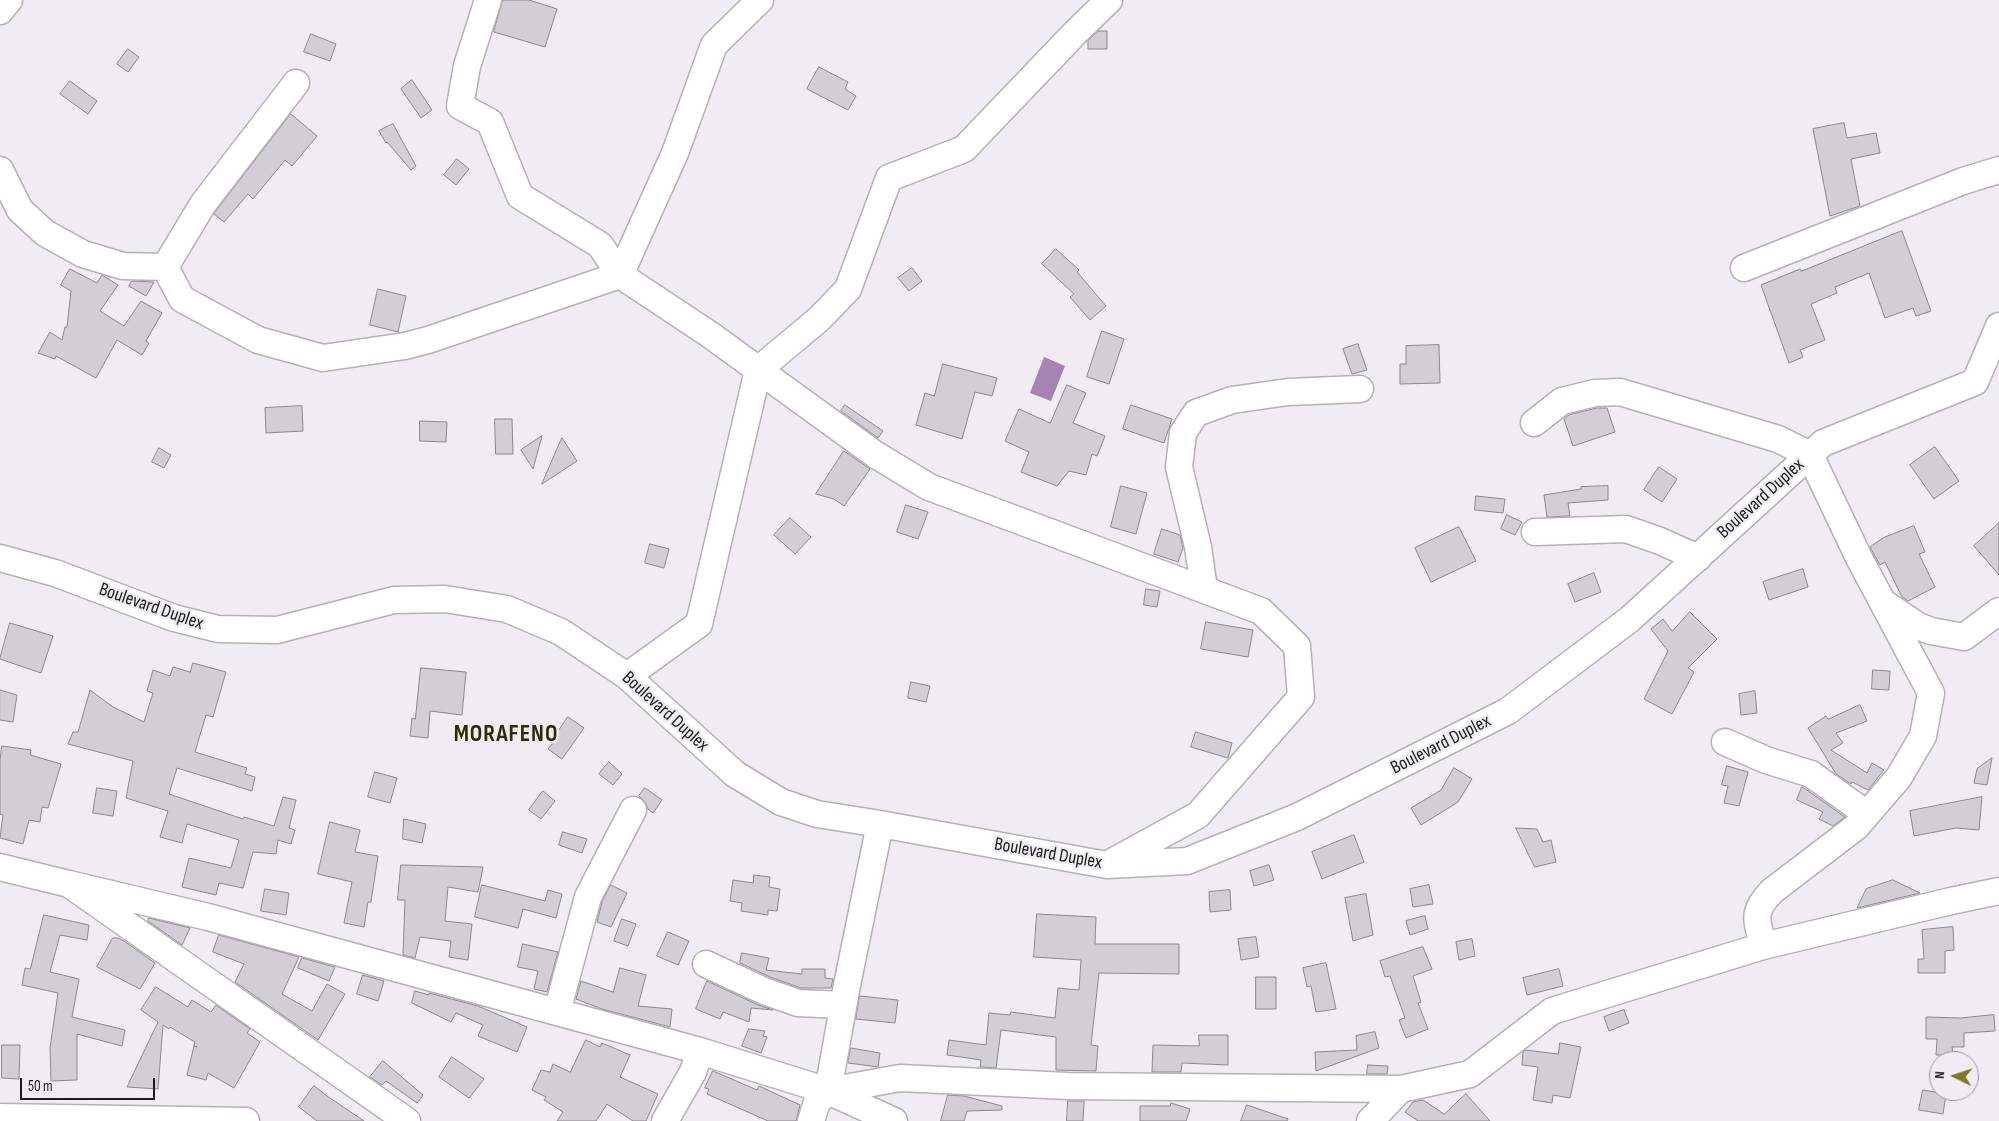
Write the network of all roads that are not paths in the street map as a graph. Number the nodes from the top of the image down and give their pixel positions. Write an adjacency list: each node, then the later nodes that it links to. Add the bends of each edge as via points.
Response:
1 (9, 0): 5 (street)
2 (488, 0): 11 (street, via 467,66 460,106 490,122 520,196 600,245)
3 (760, 0): 11 (street, via 714,44 675,153)
4 (1110, 0): 13 (street, via 964,149 889,178 848,289 819,319)
5 (0, 11)
6 (296, 84): 9 (street, via 203,204)
7 (0, 170): 9 (street, via 20,210 45,233 83,254 123,266)
8 (1999, 170): 10 (street, via 1963,181)
9 (165, 267): 11 (street, via 182,299 258,340 323,358 428,340)
10 (1744, 268)
11 (620, 275): 13 (street)
12 (1999, 326): 16 (street, Boulevard Duplex, via 1976,382 1823,443)
13 (758, 370): 20 (street, via 876,455 929,487); 23 (street, via 699,624)
14 (1360, 389): 20 (street, via 1288,392 1232,400 1196,413 1183,433 1179,467 1198,547)
15 (1534, 423): 16 (street, via 1562,401 1595,393 1620,392 1778,440)
16 (1810, 455): 19 (street, Boulevard Duplex); 21 (street)
17 (1535, 532): 19 (street, via 1626,529)
18 (0, 558): 23 (street, Boulevard Duplex, via 55,573 174,618 218,630 277,630 394,600 444,599 507,608 561,632)
19 (1698, 558): 28 (street, Boulevard Duplex, via 1630,619 1508,711 1297,817 1187,861)
20 (1204, 589): 28 (street, via 1261,611 1297,646 1301,697 1198,815)
21 (1881, 601): 22 (street, via 1918,626 1964,637); 26 (street, via 1931,692 1923,736 1899,777)
22 (1999, 611)
23 (627, 676): 27 (street, Boulevard Duplex, via 736,774 781,802 817,814)
24 (1725, 742): 26 (street, via 1766,760 1812,774)
25 (633, 810): 35 (street, via 588,897)
26 (1867, 814): 32 (street, via 1856,828 1760,903 1757,916)
27 (880, 824): 28 (street, Boulevard Duplex); 34 (street)
28 (1107, 865)
29 (0, 867): 30 (street)
30 (69, 884): 35 (street, via 208,917); 41 (street)
31 (1999, 891): 32 (street)
32 (1763, 946): 37 (street, via 1552,1011 1470,1074)
33 (706, 964): 34 (street, via 764,992 798,1003)
34 (843, 1005): 38 (street)
35 (557, 1012): 36 (street)
36 (700, 1051): 38 (street); 42 (street, via 693,1072)
37 (1401, 1090): 38 (street, via 1068,1086 900,1078); 45 (street)
38 (828, 1091): 43 (street, via 816,1102); 44 (street)
39 (0, 1117): 40 (street)
40 (246, 1121)
41 (407, 1121)
42 (665, 1121)
43 (811, 1121)
44 (894, 1121)
45 (1370, 1121)

